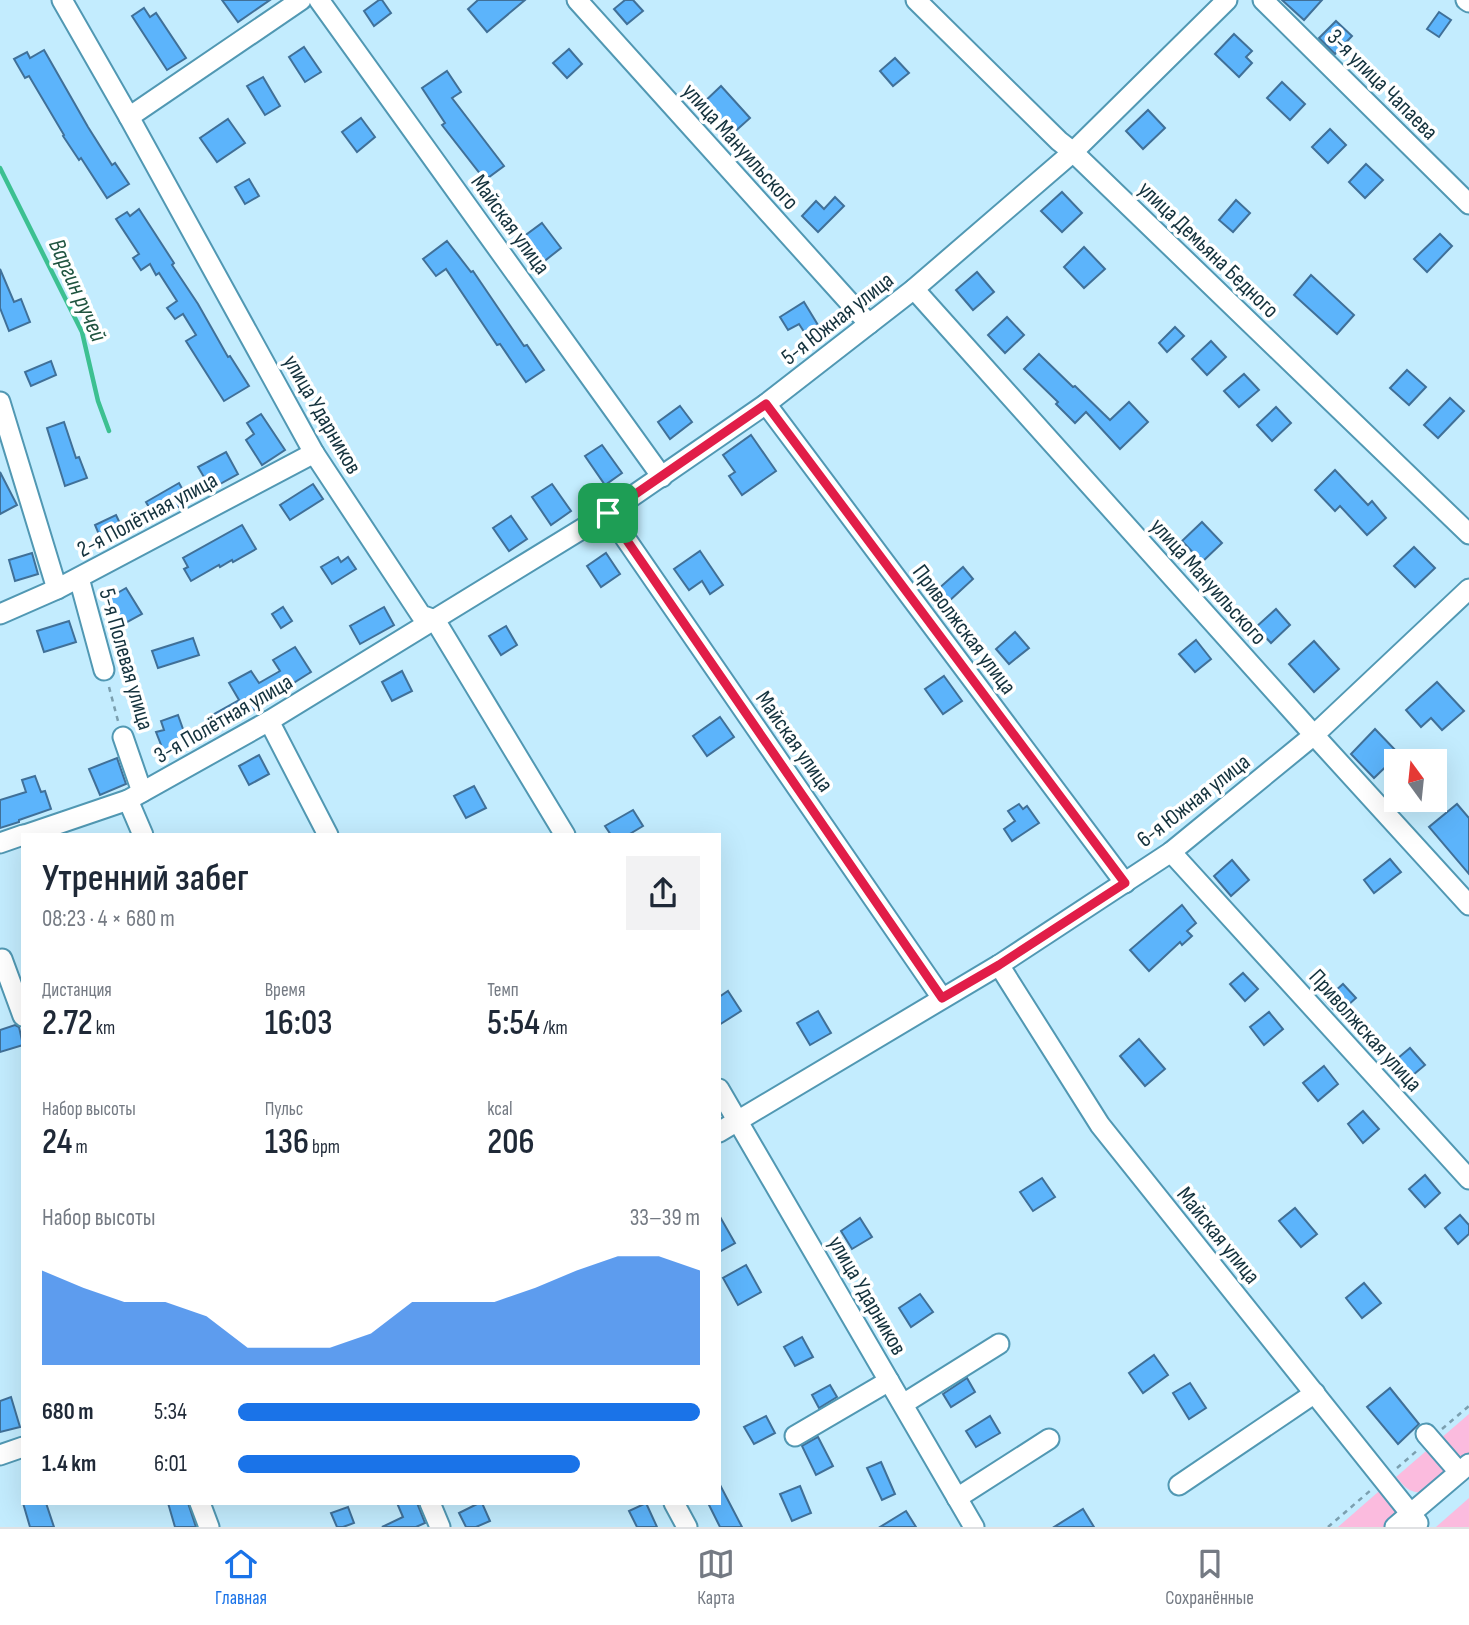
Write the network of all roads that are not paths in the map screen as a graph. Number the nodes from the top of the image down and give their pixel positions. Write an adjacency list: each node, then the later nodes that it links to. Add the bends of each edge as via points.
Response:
1 (62, 0): 8 (street, улица Ударников)
2 (301, 0): 8 (street)
3 (319, 0): 16 (street, Майская улица)
4 (577, 0): 12 (street, улица Мануильского)
5 (916, 0): 9 (street, улица Демьяна Бедного)
6 (1227, 0): 9 (street, 5-я Южная улица)
7 (1263, 0): 10 (street, 3-я улица Чапаева)
8 (129, 117): 15 (street, улица Ударников)
9 (1073, 152): 11 (street, 5-я Южная улица); 18 (street, улица Демьяна Бедного)
10 (1469, 204)
11 (914, 289): 12 (street, 5-я Южная улица); 26 (street, улица Мануильского)
12 (869, 324): 14 (street, 5-я Южная улица)
13 (0, 402): 20 (street)
14 (766, 404): 16 (street, 5-я Южная улица); 36 (street, Приволжская улица)
15 (314, 453): 19 (street, 2-я Полётная улица); 23 (street, улица Ударников, via 421,615)
16 (662, 477): 17 (street, 5-я Южная улица)
17 (608, 513): 23 (street, 5-я Южная улица); 40 (street, Майская улица)
18 (1469, 534)
19 (79, 578): 20 (street, 2-я Полётная улица); 24 (street, 5-я Полевая улица)
20 (57, 589): 22 (street, 2-я Полётная улица)
21 (1469, 589): 26 (street, 6-я Южная улица)
22 (0, 614)
23 (435, 620): 25 (street, 3-я Полётная улица); 32 (street, улица Ударников)
24 (104, 670)
25 (269, 722): 28 (street, 3-я Полётная улица); 31 (street)
26 (1314, 735): 35 (street, 6-я Южная улица); 37 (street, улица Мануильского)
27 (123, 737): 28 (street, 5-я Полевая улица)
28 (135, 796): 29 (street, 3-я Полётная улица); 30 (street, 5-я Полевая улица)
29 (30, 833)
30 (143, 833)
31 (327, 833)
32 (564, 833)
33 (21, 836): 34 (street, 3-я Полётная улица)
34 (0, 843)
35 (1171, 852): 36 (street, 6-я Южная улица); 45 (street, Приволжская улица)
36 (1125, 883): 39 (street, 6-я Южная улица)
37 (1469, 905)
38 (2, 959): 41 (street)
39 (999, 965): 40 (street, 6-я Южная улица); 48 (street, Майская улица, via 1100,1125)
40 (942, 998): 43 (street, 6-я Южная улица)
41 (21, 1011)
42 (721, 1092): 43 (street, улица Ударников)
43 (739, 1121): 44 (street, 6-я Южная улица); 47 (street, улица Ударников)
44 (721, 1131)
45 (1469, 1179)
46 (999, 1344): 49 (street)
47 (889, 1381): 49 (street, улица Ударников); 50 (street)
48 (1315, 1393): 56 (street); 61 (street, Майская улица)
49 (903, 1404): 57 (street, улица Ударников)
50 (795, 1436)
51 (1428, 1437): 55 (street)
52 (1049, 1439): 57 (street)
53 (21, 1448): 54 (street)
54 (0, 1455)
55 (1466, 1472): 61 (street)
56 (1179, 1485)
57 (957, 1497): 65 (street, улица Ударников)
58 (201, 1505): 62 (street)
59 (430, 1505): 63 (street)
60 (675, 1505): 64 (street)
61 (1414, 1521): 66 (street)
62 (209, 1527)
63 (440, 1527)
64 (687, 1527)
65 (974, 1527)
66 (1395, 1527)

